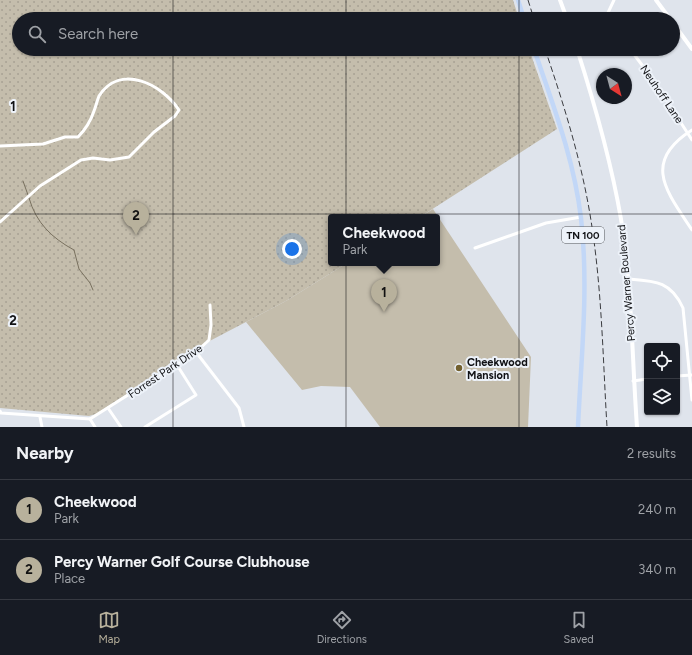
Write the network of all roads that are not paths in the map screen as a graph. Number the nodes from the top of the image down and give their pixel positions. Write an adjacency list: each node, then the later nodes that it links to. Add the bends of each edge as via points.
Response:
1 (518, 0): 5 (main road)
2 (560, 0): 6 (street)
3 (614, 0): 7 (street)
4 (656, 0): 8 (street)
5 (522, 12)
6 (564, 12)
7 (608, 12)
8 (665, 12)
9 (680, 33): 10 (street)
10 (692, 49)
11 (536, 56): 18 (main road, TN 100, via 567,146)
12 (579, 56): 22 (street, Percy Warner Boulevard, via 595,102 609,160 621,219)
13 (635, 56): 15 (street, Neuhoff Lane)
14 (692, 130): 15 (street)
15 (687, 133): 16 (street, Neuhoff Lane); 20 (street, via 670,149 662,179)
16 (692, 140)
17 (0, 146): 19 (street, via 43,144 65,137 78,137 94,113 98,97 115,81 137,78 167,96 179,110 129,157 81,160 40,186)
18 (581, 217): 21 (street, via 546,224); 40 (main road, TN 100, via 585,289)
19 (0, 222)
20 (692, 230)
21 (475, 248)
22 (628, 279): 26 (street, via 654,281 670,288 678,298 684,308); 29 (street, Percy Warner Boulevard)
23 (210, 305): 24 (street, Forrest Park Drive, via 209,340)
24 (196, 352): 25 (street, Forrest Park Drive); 39 (street, via 239,408)
25 (177, 365): 31 (street, Forrest Park Drive); 38 (street, via 196,395)
26 (690, 375): 27 (street); 30 (street)
27 (680, 376)
28 (644, 379): 29 (street)
29 (633, 381): 41 (street, Percy Warner Boulevard)
30 (692, 400)
31 (108, 408): 34 (street, Forrest Park Drive); 37 (street)
32 (0, 412): 33 (street)
33 (40, 417): 34 (street); 35 (street)
34 (90, 419): 36 (street)
35 (42, 427)
36 (95, 427)
37 (120, 427)
38 (145, 427)
39 (244, 427)
40 (578, 427)
41 (637, 427)

